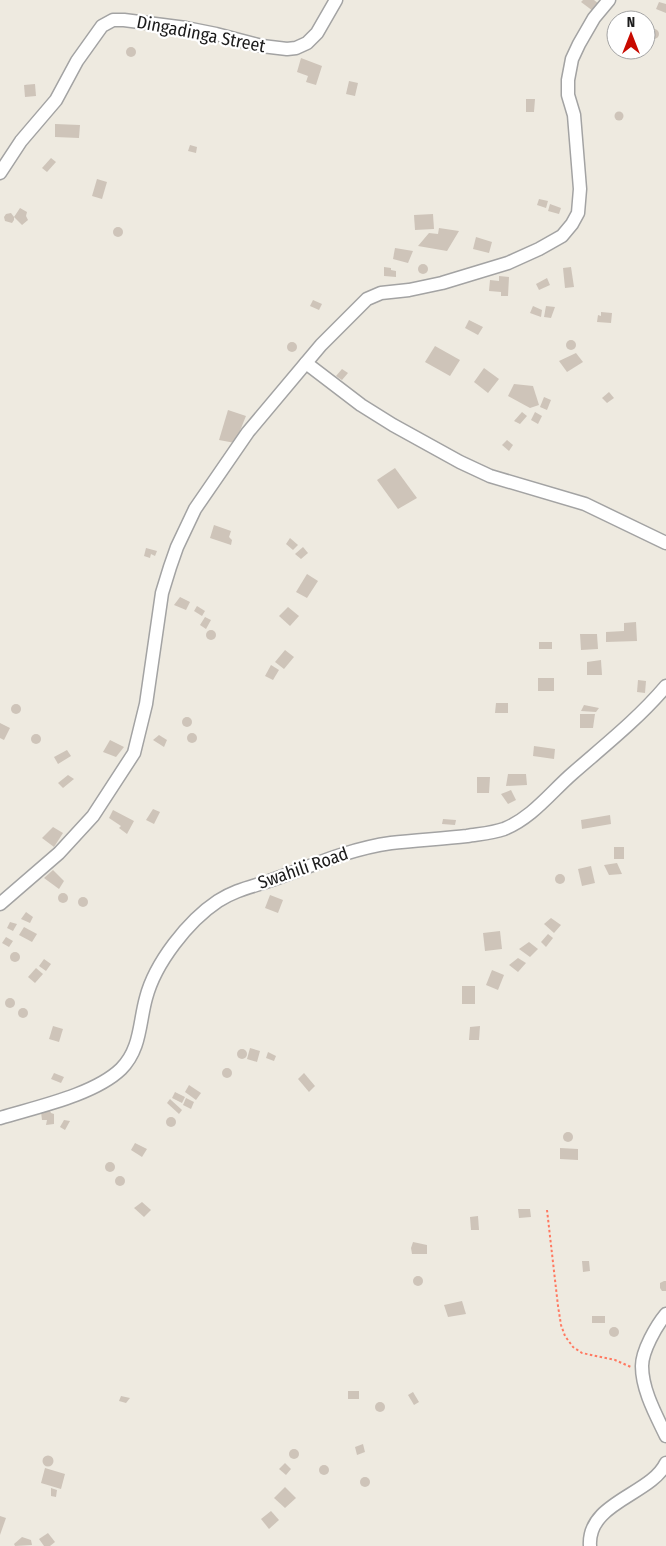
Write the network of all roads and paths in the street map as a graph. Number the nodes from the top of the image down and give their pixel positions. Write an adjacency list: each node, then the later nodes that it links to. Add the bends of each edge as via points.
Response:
1 (336, 0): 3 (street, Dingadinga Street, via 317,33 307,43 287,49 186,28 113,20 102,26 56,100)
2 (609, 0): 4 (street, via 594,18 572,59 568,95 574,115 580,189 578,212 562,236 508,263 442,283 374,295)
3 (0, 172)
4 (306, 363): 5 (street, via 393,426 468,465 490,476 586,504); 7 (street, via 248,432 195,509 177,547 162,593 146,704 134,754 93,816 59,853)
5 (666, 543)
6 (666, 686): 8 (street, Swahili Road, via 654,701 554,793 523,819 504,829 369,846 239,889 219,900 204,911 177,941 158,969 146,996 135,1049 120,1070 63,1099)
7 (0, 904)
8 (0, 1118)
9 (547, 1210): 11 (path, via 558,1306 565,1336 582,1354 615,1360)
10 (666, 1314): 11 (street, via 658,1323 648,1346)
11 (642, 1372): 12 (street, via 650,1402)
12 (666, 1436)
13 (666, 1463): 14 (street, via 654,1478 602,1515 594,1524)
14 (590, 1546)

